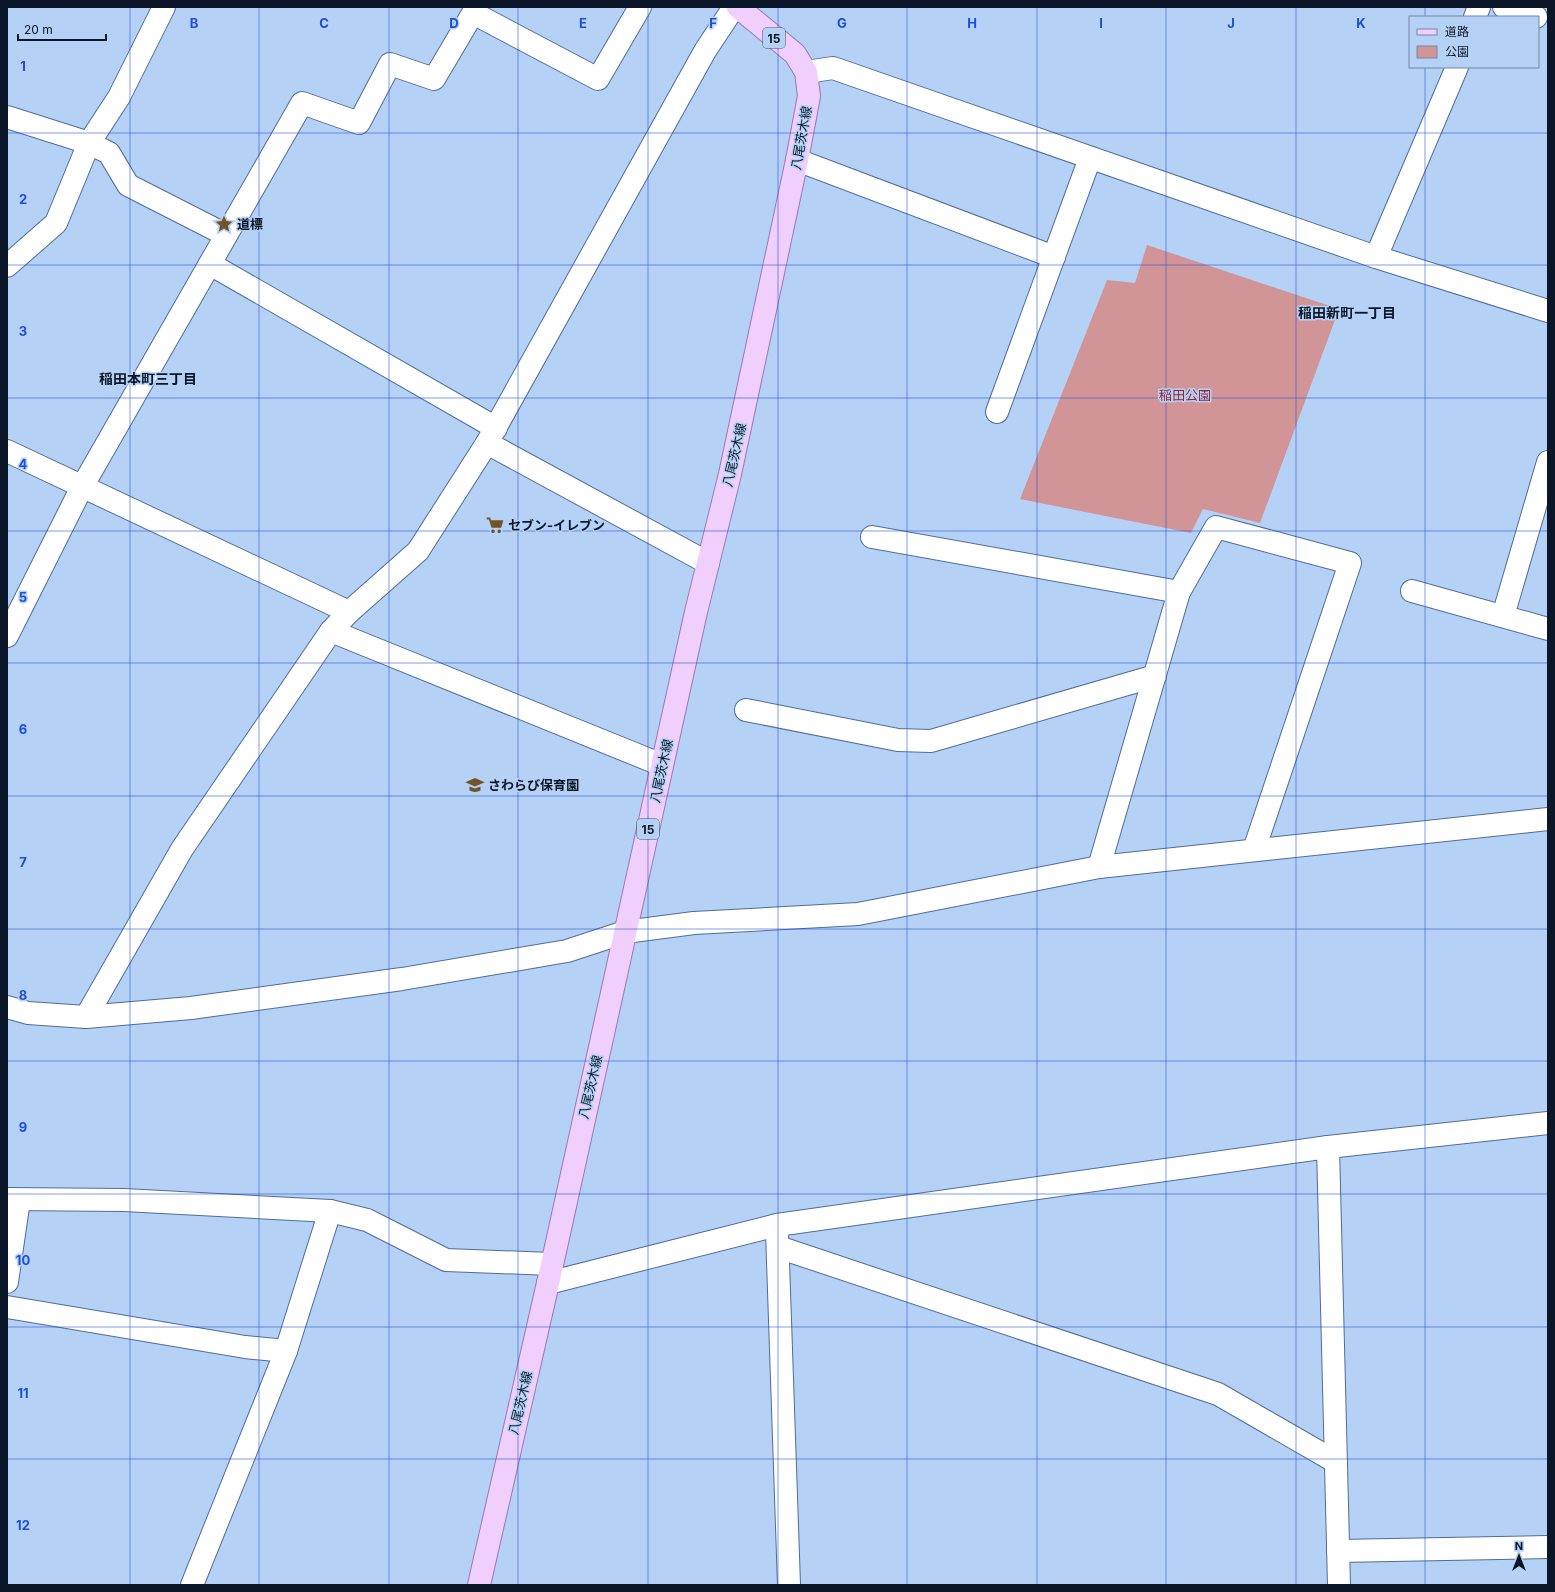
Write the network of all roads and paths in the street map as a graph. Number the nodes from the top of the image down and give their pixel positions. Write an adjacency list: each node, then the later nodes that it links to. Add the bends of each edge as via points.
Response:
1 (164, 7): 10 (street, via 119,97)
2 (640, 7): 13 (street, via 598,79 473,13 434,79 390,64 359,123 302,103)
3 (734, 7): 20 (street, via 705,51)
4 (738, 7): 8 (main road, 八尾茨木線 / 15, via 795,54)
5 (1504, 7): 6 (street)
6 (1534, 16)
7 (1457, 68): 14 (street)
8 (806, 72): 11 (street, via 832,68); 12 (main road, 八尾茨木線 / 15, via 809,96)
9 (7, 117): 10 (street)
10 (90, 143): 13 (street, via 109,153 128,185); 17 (street, via 56,223)
11 (1090, 158): 14 (street); 15 (street)
12 (797, 160): 15 (street); 25 (main road, 八尾茨木線 / 15, via 730,474)
13 (226, 235): 16 (street)
14 (1376, 257): 18 (street)
15 (1054, 258): 19 (street)
16 (210, 264): 20 (street); 23 (street)
17 (7, 266)
18 (1548, 311)
19 (997, 412)
20 (492, 435): 25 (street); 28 (street, via 418,552)
21 (7, 451): 23 (street)
22 (1548, 462): 29 (street)
23 (82, 487): 28 (street); 32 (street)
24 (872, 537): 27 (street)
25 (708, 563): 35 (main road, 八尾茨木線 / 15)
26 (1412, 591): 29 (street)
27 (1179, 592): 33 (street); 37 (street, via 1216,527 1350,563)
28 (349, 612): 31 (street)
29 (1503, 616): 30 (street)
30 (1548, 629)
31 (331, 631): 35 (street); 41 (street, via 182,849)
32 (7, 636)
33 (1155, 676): 34 (street, via 931,741 898,740); 38 (street)
34 (746, 710)
35 (662, 765): 39 (main road, 八尾茨木線 / 15)
36 (1548, 819): 37 (street)
37 (1254, 850): 38 (street)
38 (1099, 866): 39 (street, via 858,914 694,923)
39 (625, 932): 41 (street, via 568,951 402,979 191,1008); 48 (main road, 八尾茨木線 / 15)
40 (7, 1007): 41 (street, via 28,1013)
41 (86, 1017)
42 (1548, 1123): 43 (street)
43 (1328, 1147): 46 (street); 52 (street)
44 (13, 1199): 45 (street, via 124,1200); 49 (street)
45 (330, 1211): 48 (street, via 367,1220 446,1260); 51 (street)
46 (777, 1225): 47 (street); 48 (street)
47 (778, 1247): 52 (street, via 1218,1394); 57 (street)
48 (549, 1274): 56 (main road, 八尾茨木線 / 15)
49 (7, 1282)
50 (7, 1307): 51 (street, via 245,1347)
51 (286, 1351): 55 (street)
52 (1336, 1462): 54 (street)
53 (1548, 1547): 54 (street)
54 (1338, 1551): 58 (street)
55 (192, 1585)
56 (479, 1585)
57 (789, 1585)
58 (1339, 1585)

